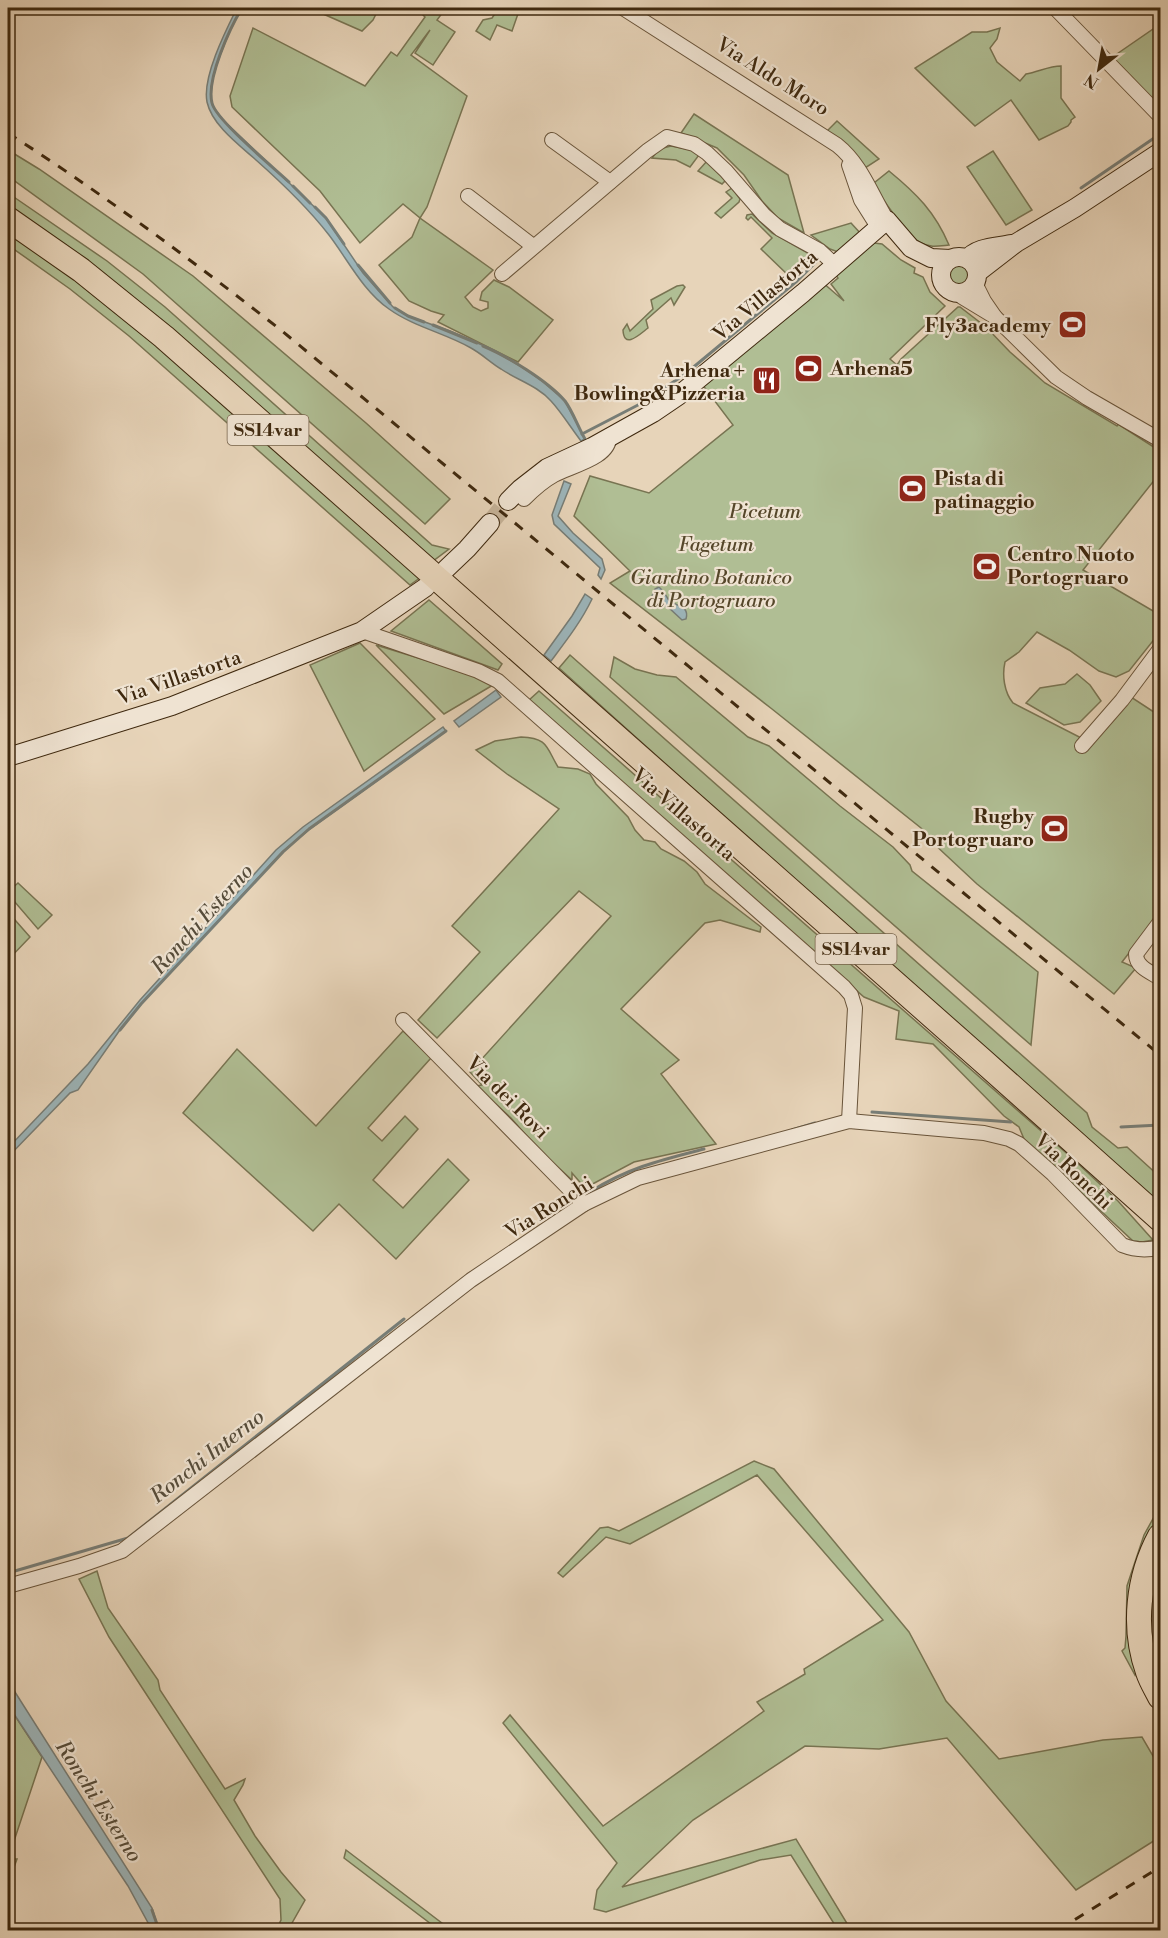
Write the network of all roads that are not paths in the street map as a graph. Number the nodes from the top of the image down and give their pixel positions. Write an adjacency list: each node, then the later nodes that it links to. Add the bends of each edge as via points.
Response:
1 (623, 8): 5 (street, Via Aldo Moro)
2 (1055, 8): 3 (street)
3 (1161, 116)
4 (552, 140): 7 (street)
5 (837, 145): 10 (street, Via Aldo Moro, via 861,200); 10 (street, Via Aldo Moro, via 857,165 872,195 871,206)
6 (1161, 152): 14 (street, via 1016,243 971,254)
7 (610, 182): 11 (street); 13 (street, via 667,137 694,144 726,171 780,229 820,251)
8 (468, 196): 11 (street)
9 (8, 219): 32 (highway, SS14var, via 81,270 155,330)
10 (882, 224): 12 (street, Via Aldo Moro, via 903,247 931,258); 13 (street, Via Villastorta); 16 (street, Via Aldo Moro, via 900,251 932,270)
11 (533, 246): 15 (street)
12 (950, 260): 14 (street, via 959,257); 16 (street, via 941,272)
13 (835, 265): 19 (street, Via Villastorta, via 678,396 547,468 525,484)
14 (974, 272): 16 (street, via 968,290); 17 (street)
15 (502, 274)
16 (950, 287): 17 (street)
17 (994, 317): 18 (street, via 1056,377)
18 (1161, 440)
19 (516, 500)
20 (490, 523): 21 (street)
21 (446, 569)
22 (426, 587): 23 (street, Via Villastorta)
23 (362, 631): 26 (street, Via Villastorta, via 171,706); 30 (street, Via Villastorta, via 498,681 844,987 855,1008)
24 (1159, 655): 25 (street)
25 (1082, 746)
26 (8, 757)
27 (1161, 922): 28 (street, via 1136,954 1141,966)
28 (1161, 978)
29 (403, 1020): 31 (street, Via dei Rovi)
30 (849, 1121): 31 (street, Via Ronchi, via 638,1178); 33 (street, Via Ronchi, via 984,1133 1009,1139 1053,1174 1122,1245 1146,1250)
31 (584, 1204): 36 (street, Via Ronchi, via 471,1280 122,1551)
32 (1161, 1219)
33 (1161, 1247)
34 (1161, 1536): 38 (highway, via 1140,1592 1139,1627 1148,1673)
35 (1161, 1584): 37 (highway, via 1149,1640 1153,1671)
36 (8, 1586)
37 (1161, 1691)
38 (1161, 1697)

